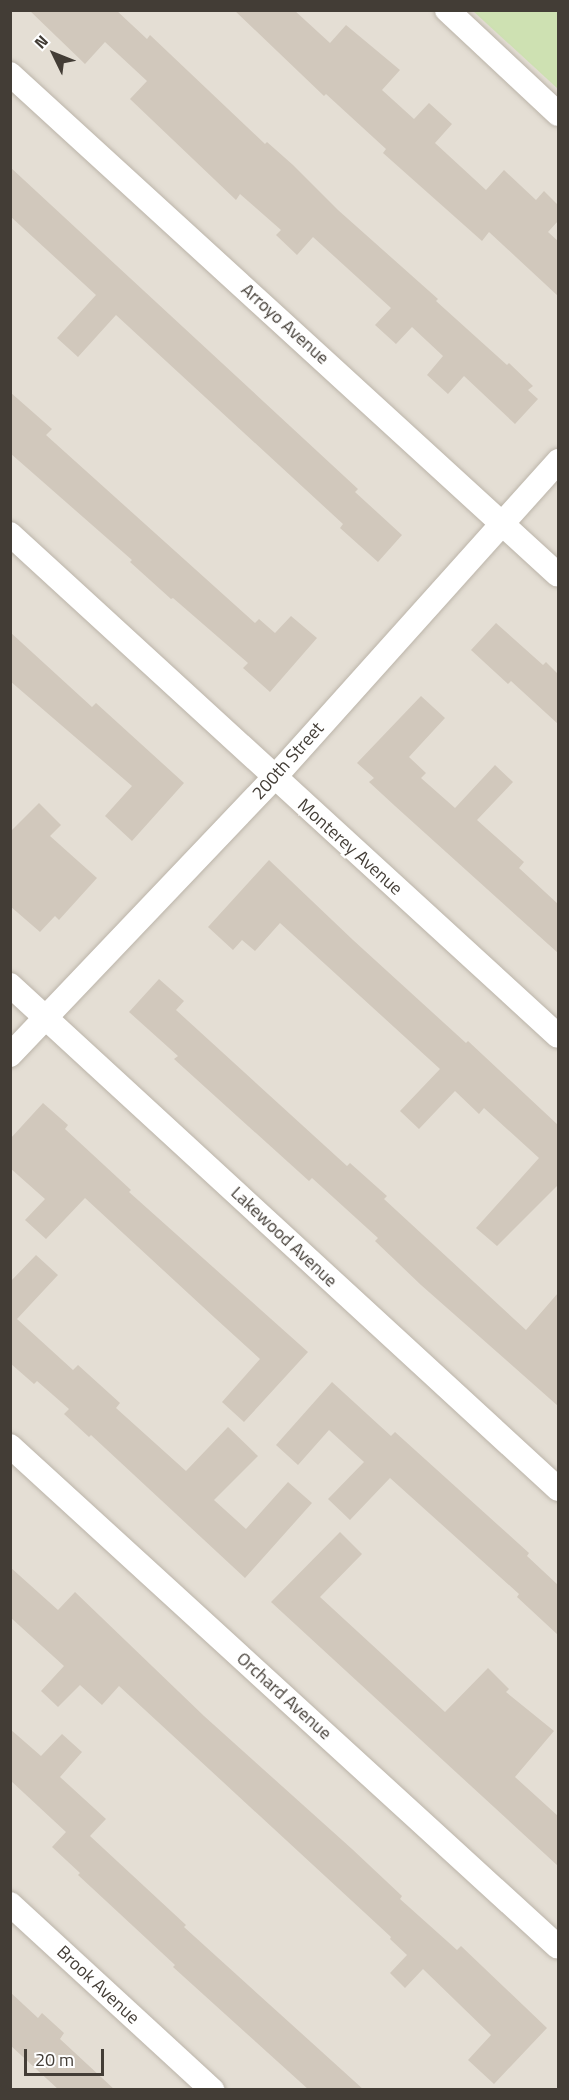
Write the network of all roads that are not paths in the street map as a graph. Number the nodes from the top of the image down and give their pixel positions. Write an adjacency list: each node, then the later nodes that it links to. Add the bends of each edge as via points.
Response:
1 (447, 10): 3 (street)
2 (10, 74): 5 (street, Arroyo Avenue)
3 (558, 114)
4 (558, 461): 5 (street, 200th Street)
5 (502, 522): 7 (street, Arroyo Avenue); 8 (street, 200th Street)
6 (10, 534): 8 (street, Monterey Avenue)
7 (558, 575)
8 (274, 778): 10 (street, 200th Street); 11 (street, Monterey Avenue)
9 (10, 985): 10 (street, Lakewood Avenue)
10 (46, 1017): 12 (street, 200th Street); 14 (street, Lakewood Avenue)
11 (558, 1036)
12 (10, 1055)
13 (10, 1446): 16 (street, Orchard Avenue)
14 (558, 1489)
15 (10, 1904): 17 (street, Brook Avenue)
16 (558, 1947)
17 (212, 2090)

